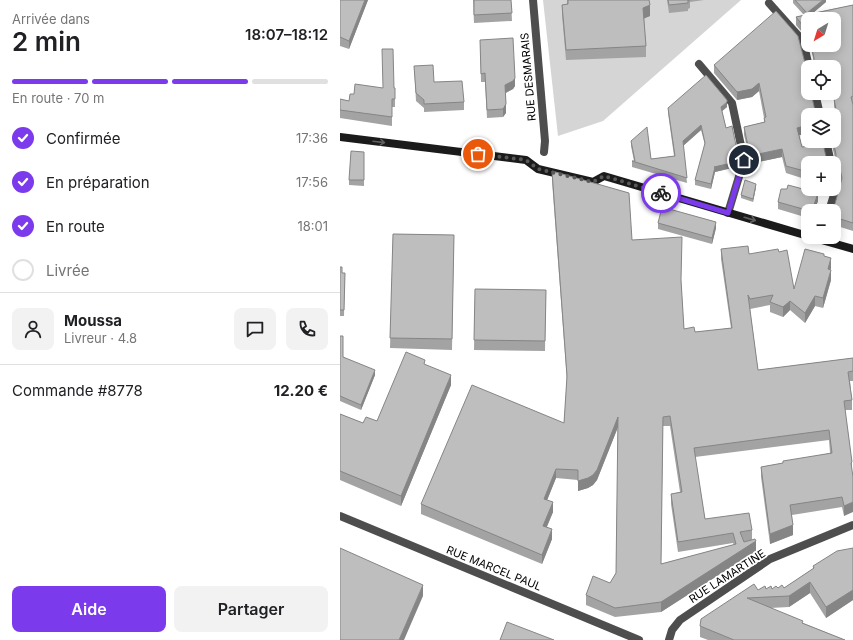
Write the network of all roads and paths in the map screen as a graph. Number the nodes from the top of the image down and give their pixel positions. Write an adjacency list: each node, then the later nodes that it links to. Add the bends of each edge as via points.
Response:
1 (533, 0): 6 (street, RUE DESMARAIS)
2 (769, 3): 3 (street, via 803,41)
3 (807, 60)
4 (699, 64): 7 (street, via 732,103 744,160)
5 (340, 137): 7 (street, one-way to 7, via 526,160 538,169 593,182 604,176)
6 (544, 152)
7 (728, 213): 8 (street, one-way to 8)
8 (801, 234)
9 (838, 244): 10 (street)
10 (853, 249)
11 (340, 516): 13 (street, RUE MARCEL PAUL)
12 (853, 525): 14 (street, RUE LAMARTINE, via 770,559 680,620 672,630)
13 (640, 640)
14 (669, 640)

